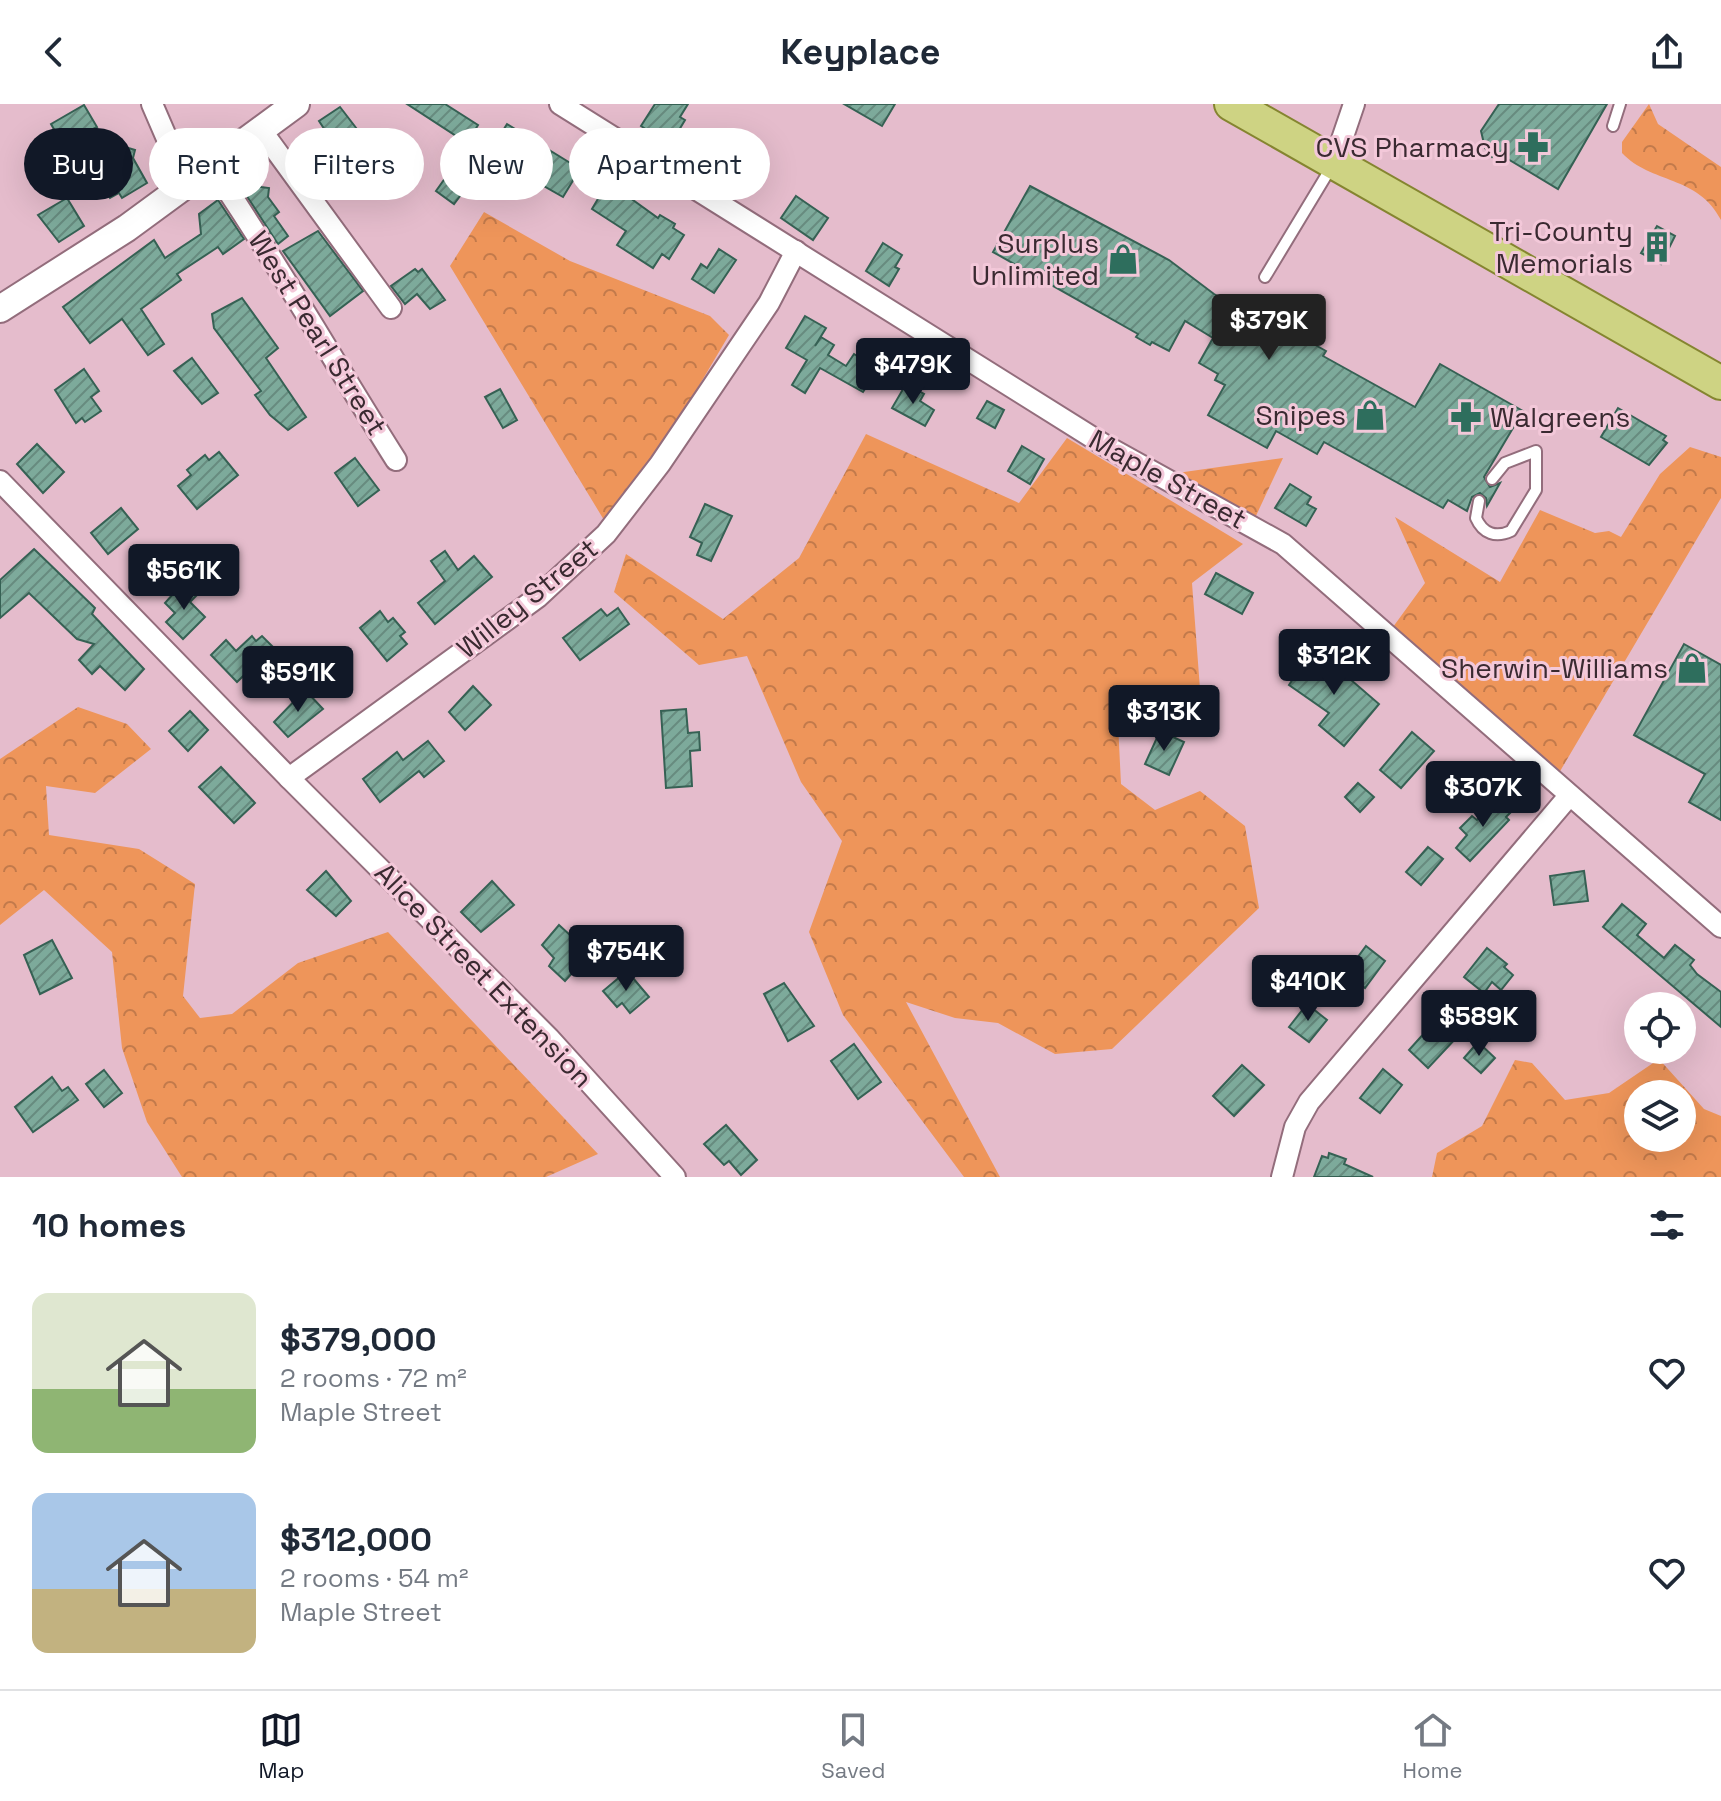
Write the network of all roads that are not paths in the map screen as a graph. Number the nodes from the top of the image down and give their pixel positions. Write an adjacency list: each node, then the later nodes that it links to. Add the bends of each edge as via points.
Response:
1 (152, 104): 8 (street)
2 (296, 104): 9 (street)
3 (560, 104): 14 (street, Maple Street)
4 (1231, 104): 11 (main road)
5 (1354, 104): 11 (street)
6 (1620, 104): 7 (lane)
7 (1613, 126)
8 (162, 128)
9 (264, 128)
10 (269, 141): 16 (street)
11 (1334, 163): 15 (lane); 18 (main road)
12 (166, 200): 17 (street)
13 (235, 200): 19 (street, West Pearl Street)
14 (796, 251): 23 (street, Willey Street, via 769,303 606,534 538,597); 24 (street, Maple Street, via 1106,446 1283,544)
15 (1265, 277)
16 (391, 308)
17 (0, 309)
18 (1721, 383)
19 (396, 460)
20 (1492, 479): 22 (lane, via 1505,463 1536,451 1536,490 1511,531 1485,531 1476,518)
21 (0, 481): 23 (street, Alice Street Extension)
22 (1479, 501)
23 (289, 778): 26 (street, Alice Street Extension, via 549,1038)
24 (1569, 796): 25 (street, Maple Street); 27 (street, via 1309,1102 1295,1127)
25 (1721, 927)
26 (675, 1177)
27 (1282, 1177)

